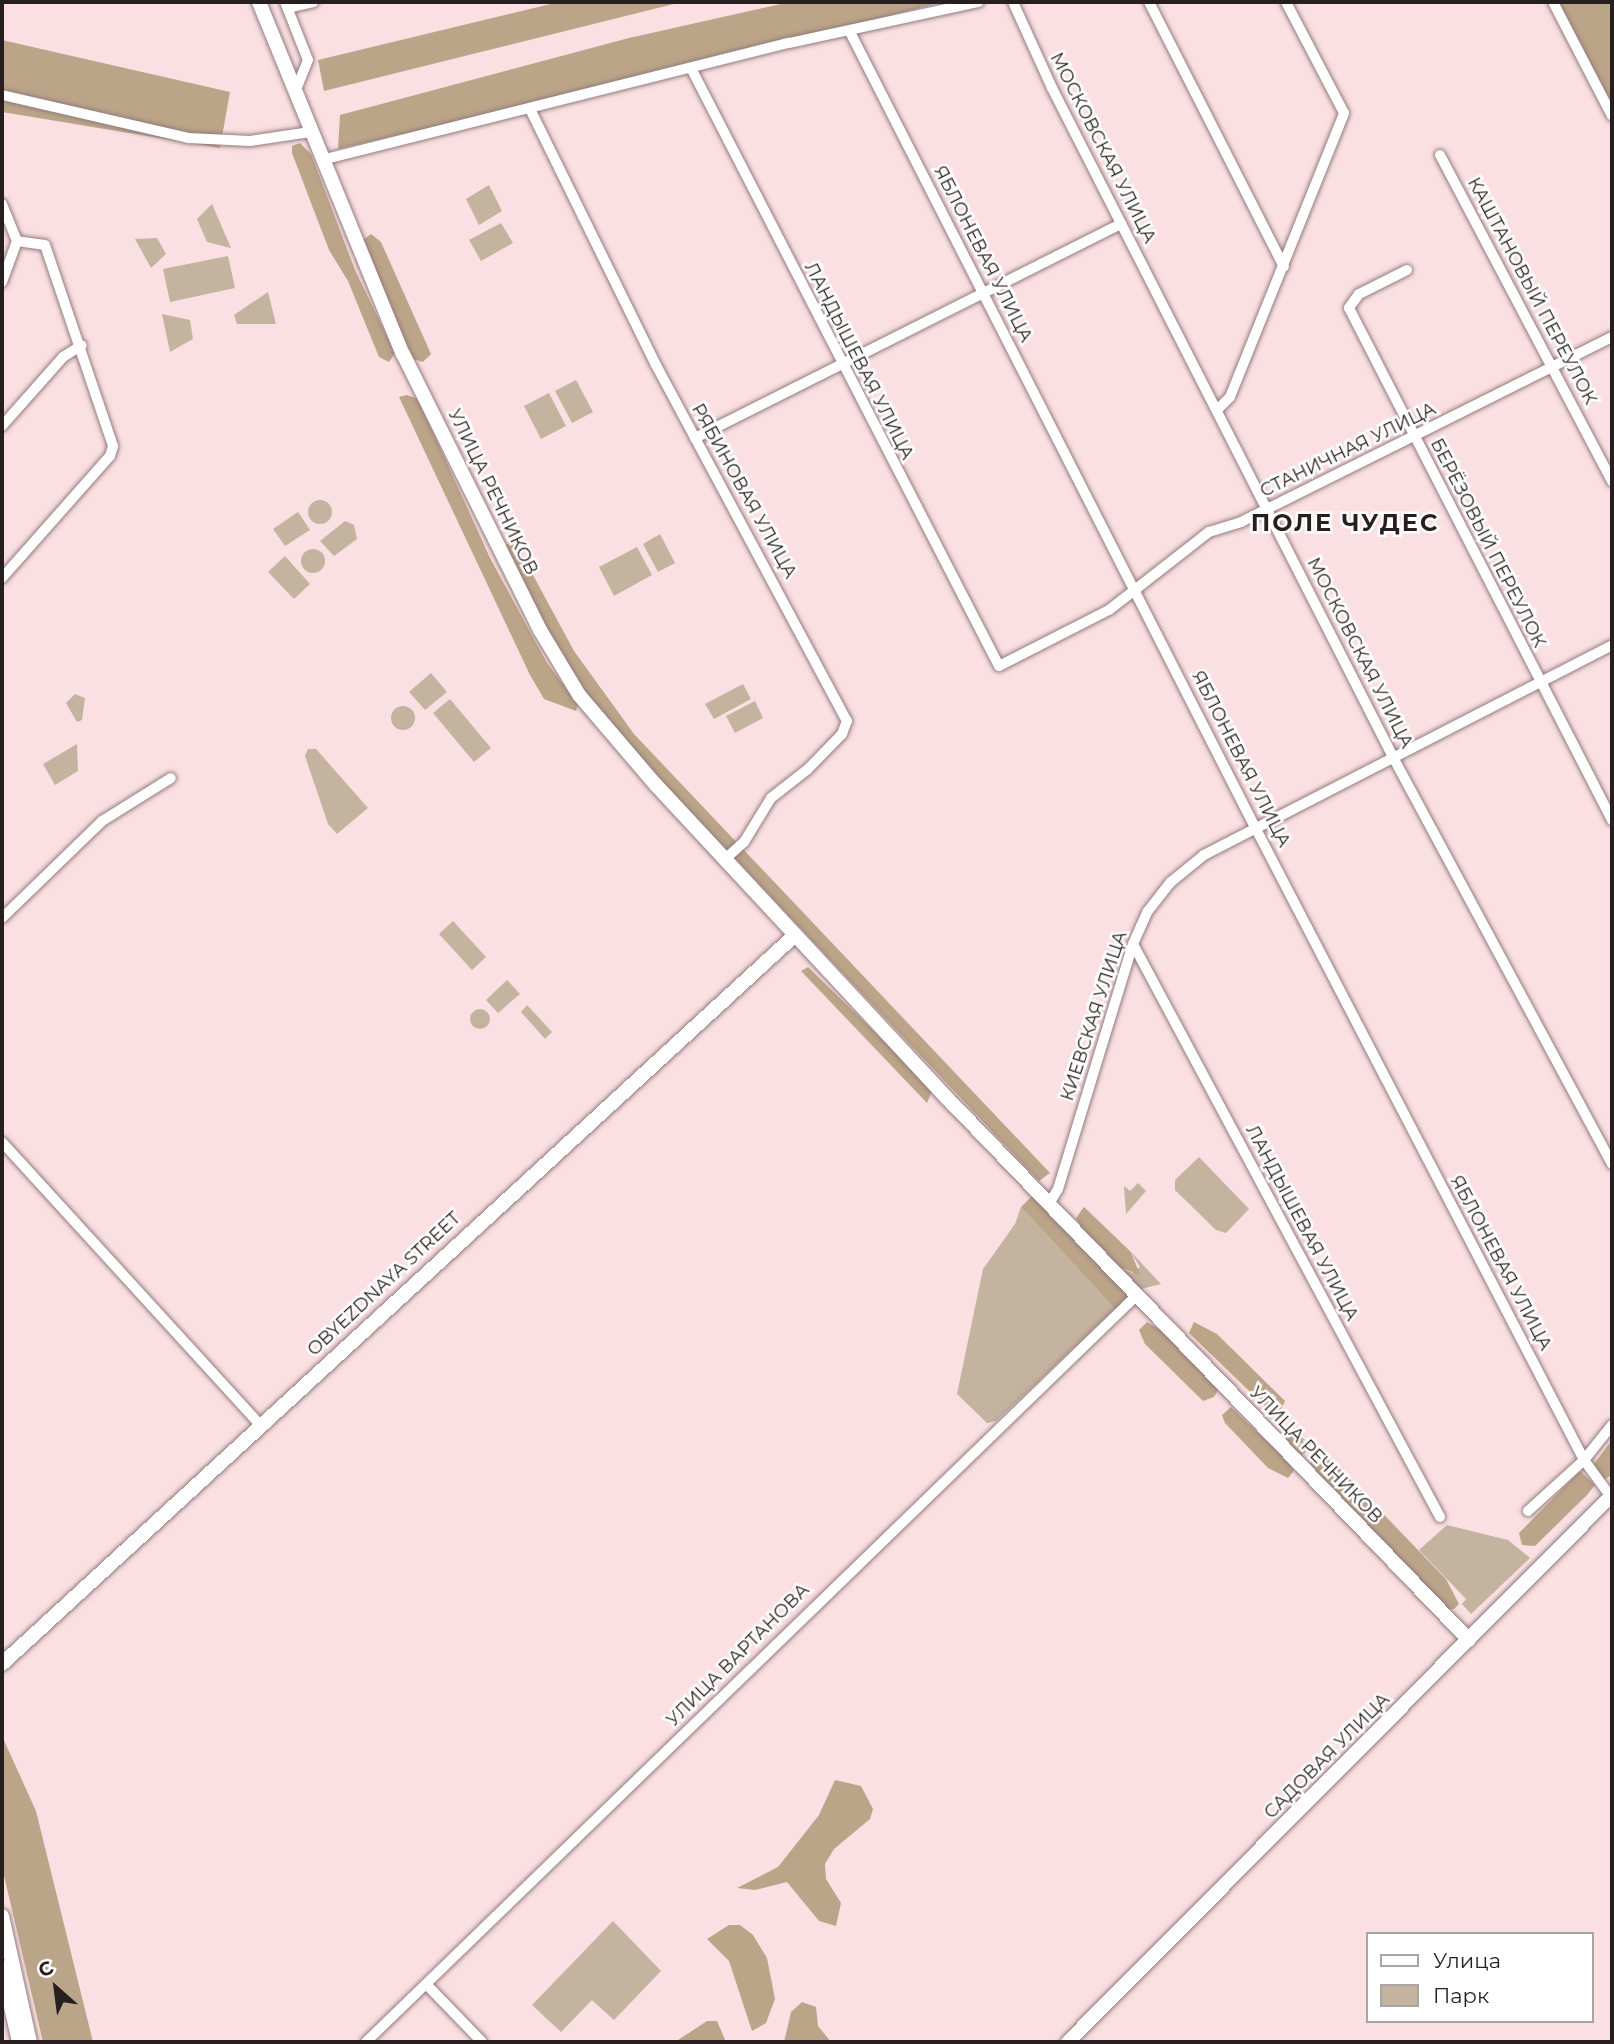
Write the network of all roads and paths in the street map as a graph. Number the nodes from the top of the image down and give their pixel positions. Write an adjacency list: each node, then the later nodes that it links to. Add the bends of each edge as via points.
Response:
1 (260, 2): 11 (main road, УЛИЦА РЕЧНИКОВ)
2 (313, 2): 8 (street)
3 (979, 2): 9 (street)
4 (1013, 2): 19 (street, МОСКОВСКАЯ УЛИЦА)
5 (1149, 2): 21 (street)
6 (1286, 2): 21 (street, via 1344,113)
7 (1553, 2): 14 (street)
8 (287, 5): 11 (street, via 308,60)
9 (850, 32): 10 (street); 24 (street, ЯБЛОНЕВАЯ УЛИЦА)
10 (692, 70): 13 (street); 27 (street, ЛАНДЫШЕВАЯ УЛИЦА)
11 (295, 92): 15 (main road, УЛИЦА РЕЧНИКОВ)
12 (2, 95): 15 (street, via 188,138 250,141)
13 (530, 109): 17 (street); 31 (street, РЯБИНОВАЯ УЛИЦА)
14 (1612, 116)
15 (310, 132): 17 (main road, УЛИЦА РЕЧНИКОВ)
16 (1440, 155): 28 (street, КАШТАНОВЫЙ ПЕРЕУЛОК)
17 (322, 160): 44 (main road, УЛИЦА РЕЧНИКОВ, via 403,354 562,670 598,719)
18 (2, 204): 20 (street)
19 (1121, 224): 24 (street); 29 (street, МОСКОВСКАЯ УЛИЦА)
20 (17, 241): 23 (street); 26 (street, via 45,245)
21 (1284, 267): 29 (street, via 1230,397)
22 (1407, 270): 32 (street, БЕРЁЗОВЫЙ ПЕРЕУЛОК, via 1359,294 1349,308)
23 (2, 282)
24 (983, 295): 27 (street); 36 (street, ЯБЛОНЕВАЯ УЛИЦА)
25 (1612, 337): 28 (street, СТАНИЧНАЯ УЛИЦА)
26 (82, 345): 30 (street, via 63,357); 35 (street, via 114,446)
27 (841, 365): 31 (street); 38 (street, ЛАНДЫШЕВАЯ УЛИЦА)
28 (1554, 366): 32 (street, СТАНИЧНАЯ УЛИЦА); 33 (street, КАШТАНОВЫЙ ПЕРЕУЛОК)
29 (1218, 410): 34 (street, МОСКОВСКАЯ УЛИЦА)
30 (2, 426)
31 (695, 438): 44 (street, РЯБИНОВАЯ УЛИЦА, via 847,721 842,734 808,769 776,793 744,842)
32 (1415, 438): 34 (street, СТАНИЧНАЯ УЛИЦА); 39 (street, БЕРЁЗОВЫЙ ПЕРЕУЛОК)
33 (1612, 481)
34 (1268, 509): 36 (street, СТАНИЧНАЯ УЛИЦА, via 1209,532); 40 (street, МОСКОВСКАЯ УЛИЦА)
35 (2, 578)
36 (1134, 586): 38 (street, СТАНИЧНАЯ УЛИЦА, via 1109,610); 43 (street, ЯБЛОНЕВАЯ УЛИЦА)
37 (1612, 645): 39 (street, КИЕВСКАЯ УЛИЦА)
38 (999, 666)
39 (1539, 683): 40 (street, КИЕВСКАЯ УЛИЦА); 42 (street, БЕРЁЗОВЫЙ ПЕРЕУЛОК)
40 (1394, 759): 43 (street, КИЕВСКАЯ УЛИЦА); 49 (street, МОСКОВСКАЯ УЛИЦА)
41 (172, 778): 45 (street, via 102,821)
42 (1612, 820)
43 (1256, 830): 47 (street, КИЕВСКАЯ УЛИЦА, via 1204,855 1171,882 1148,911); 54 (street, ЯБЛОНЕВАЯ УЛИЦА)
44 (725, 859): 46 (main road, УЛИЦА РЕЧНИКОВ)
45 (2, 918)
46 (795, 935): 50 (main road, УЛИЦА РЕЧНИКОВ); 52 (main road, OBYEZDNAYA STREET)
47 (1133, 944): 50 (street, КИЕВСКАЯ УЛИЦА, via 1061,1178); 57 (street, ЛАНДЫШЕВАЯ УЛИЦА)
48 (2, 1142): 52 (street)
49 (1612, 1164)
50 (1049, 1203): 51 (main road, УЛИЦА РЕЧНИКОВ)
51 (1137, 1295): 58 (main road, УЛИЦА РЕЧНИКОВ); 62 (street, УЛИЦА ВАРТАНОВА, via 831,1586)
52 (260, 1425): 59 (main road, OBYEZDNAYA STREET)
53 (1612, 1425): 54 (street)
54 (1584, 1460): 55 (street, ЯБЛОНЕВАЯ УЛИЦА); 56 (street)
55 (1611, 1496): 58 (main road, САДОВАЯ УЛИЦА)
56 (1528, 1511)
57 (1440, 1517)
58 (1469, 1640): 67 (main road, САДОВАЯ УЛИЦА)
59 (2, 1664)
60 (2, 1916): 64 (main road)
61 (2, 1967): 63 (main road)
62 (427, 1985): 65 (street, УЛИЦА ВАРТАНОВА); 66 (street)
63 (19, 2042)
64 (30, 2042)
65 (366, 2042)
66 (482, 2042)
67 (1068, 2042)

